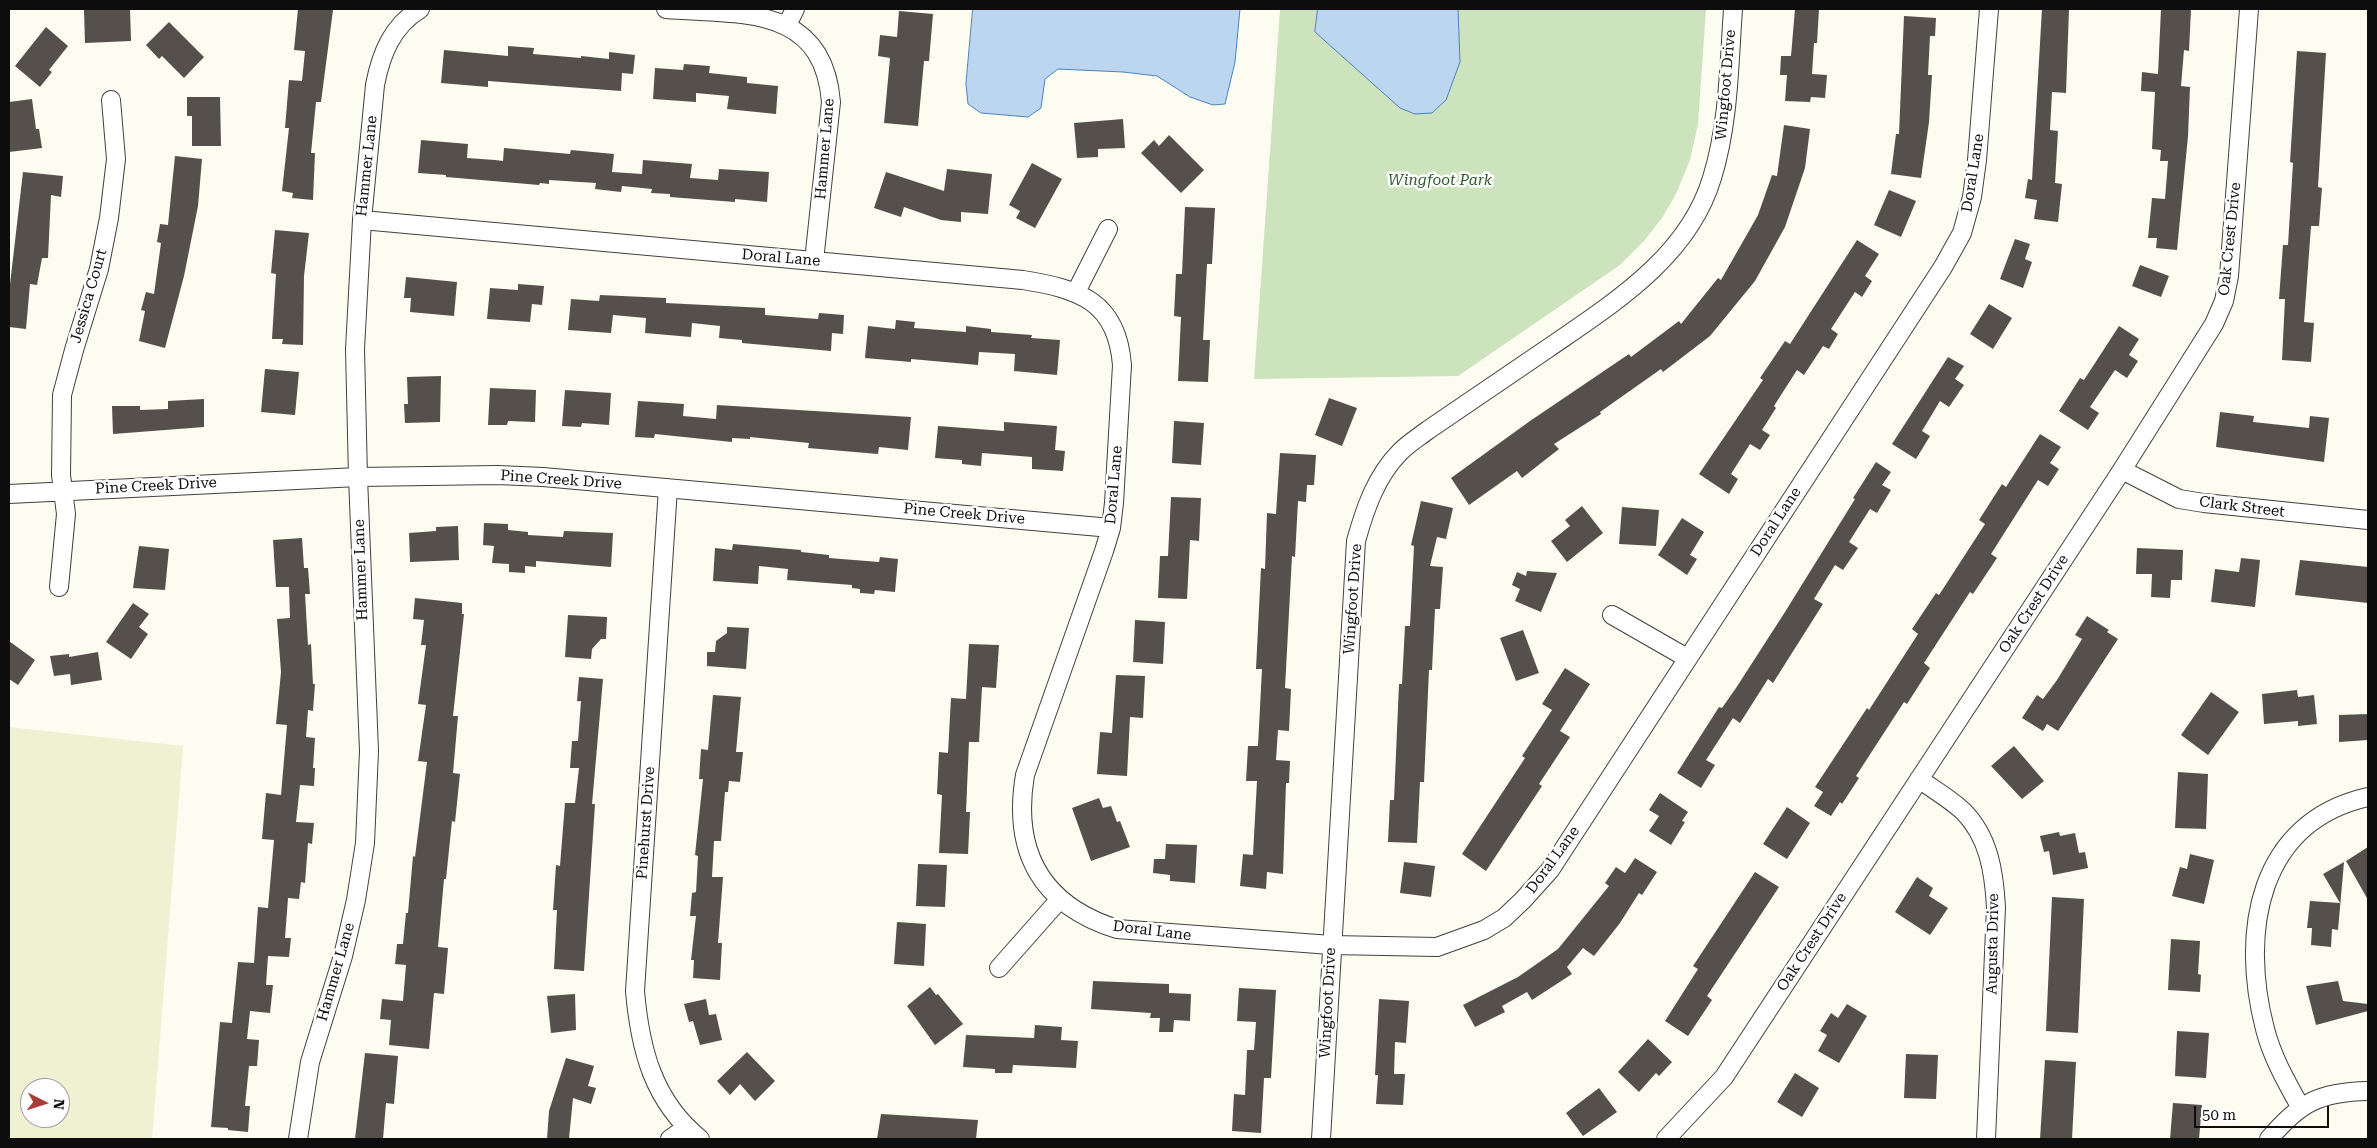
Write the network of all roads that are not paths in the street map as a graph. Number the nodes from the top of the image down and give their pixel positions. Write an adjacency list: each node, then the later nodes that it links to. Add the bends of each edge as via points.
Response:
1 (420, 9): 9 (street, Hammer Lane, via 409,16 394,34 379,63)
2 (666, 9): 7 (street, Hammer Lane, via 760,17)
3 (796, 9): 7 (street)
4 (1733, 9): 26 (street, Wingfoot Drive, via 1727,93 1712,180 1695,214 1673,246 1648,275 1618,300 1400,452 1379,479 1365,509 1356,541)
5 (1989, 9): 22 (street, Doral Lane, via 1977,160 1972,197 1962,233 1943,267)
6 (2249, 9): 13 (street, Oak Crest Drive, via 2232,251 2224,301 2202,347)
7 (787, 25): 11 (street, Hammer Lane, via 809,42 824,64 829,82 831,102)
8 (111, 100): 16 (street, Jessica Court, via 116,158 110,218 99,269 62,395)
9 (362, 220): 11 (street, Doral Lane); 14 (street, Hammer Lane, via 355,349)
10 (1108, 229): 12 (street)
11 (814, 261): 12 (street, Doral Lane, via 1023,280)
12 (1076, 292): 19 (street, Doral Lane, via 1101,308 1113,326 1121,348)
13 (2122, 470): 18 (street, Clark Street, via 2179,498); 23 (street, Oak Crest Drive)
14 (358, 477): 15 (street, Pine Creek Drive, via 498,475); 16 (street, Pine Creek Drive); 31 (street, Hammer Lane, via 369,752 365,843 343,956 310,1062)
15 (668, 488): 19 (street, Pine Creek Drive); 30 (street, Pinehurst Drive, via 635,991 638,1030 648,1065 664,1099)
16 (63, 491): 17 (street, Pine Creek Drive); 20 (street, Jessica Court, via 66,514)
17 (9, 494)
18 (2368, 520)
19 (1111, 528): 25 (street, Doral Lane, via 1025,775 1021,800 1023,836 1029,854 1042,878)
20 (59, 587)
21 (1612, 615): 22 (street)
22 (1687, 658): 26 (street, Doral Lane, via 1550,870 1504,918 1484,930 1437,947)
23 (1919, 779): 35 (street, Oak Crest Drive, via 1724,1077); 36 (street, Augusta Drive, via 1962,810 1973,823 1987,850 1994,875 1996,907)
24 (2368, 797): 29 (street, via 2337,806 2305,826 2280,854 2266,881 2257,915 2254,950 2257,991 2265,1031)
25 (1060, 899): 26 (street, Doral Lane, via 1096,922 1117,928); 27 (street)
26 (1331, 945): 34 (street, Wingfoot Drive)
27 (999, 968)
28 (2368, 1091): 29 (street, via 2322,1096)
29 (2301, 1108): 37 (street)
30 (686, 1128): 32 (street); 33 (street, Pinehurst Drive)
31 (298, 1139)
32 (670, 1139)
33 (700, 1139)
34 (1320, 1139)
35 (1666, 1139)
36 (1986, 1139)
37 (2269, 1139)

